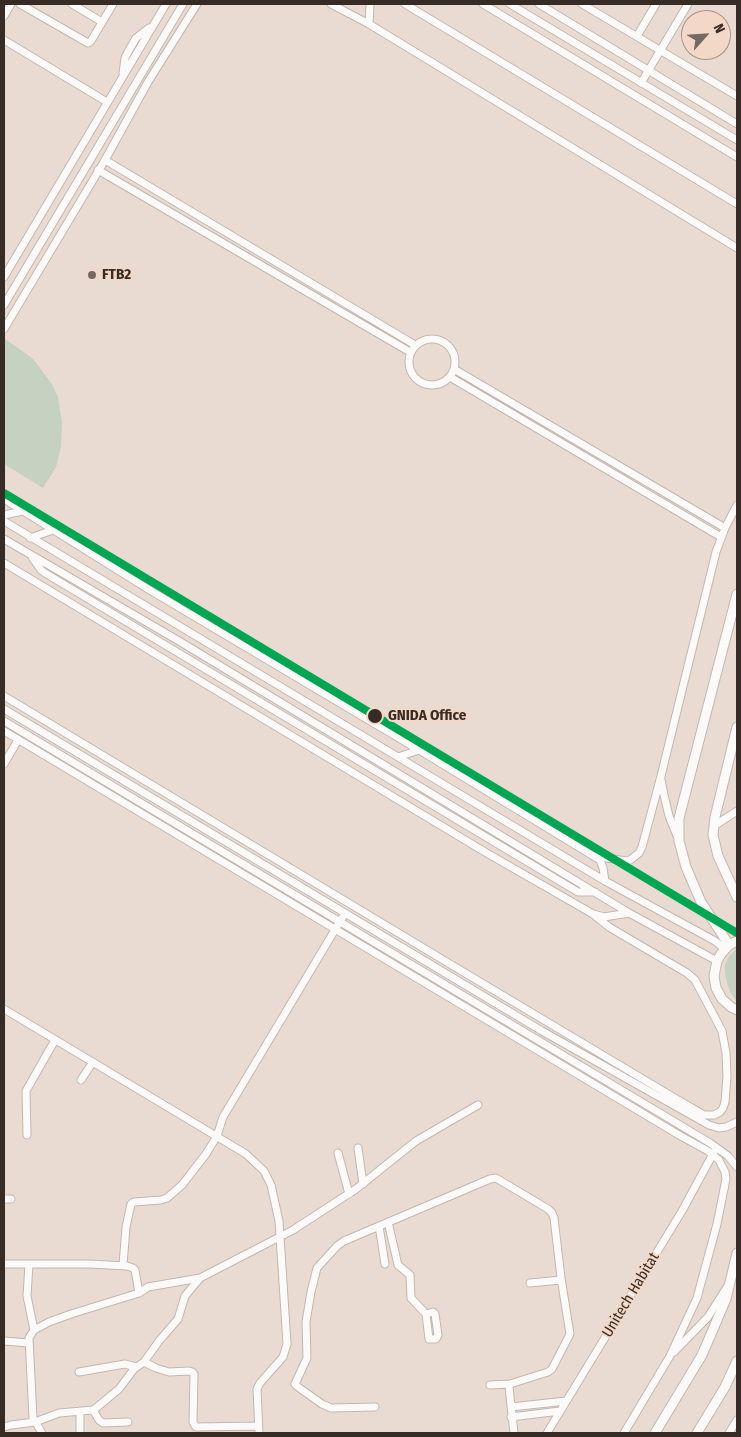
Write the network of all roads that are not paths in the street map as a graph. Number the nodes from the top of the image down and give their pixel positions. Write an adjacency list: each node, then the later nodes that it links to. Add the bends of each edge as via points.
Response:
1 (11, 4): 18 (street)
2 (20, 4): 19 (street, via 88,43)
3 (72, 4): 19 (street)
4 (113, 4): 19 (street)
5 (166, 4): 27 (street)
6 (184, 4): 36 (street)
7 (197, 4): 31 (street, via 148,82)
8 (331, 4): 20 (street)
9 (370, 4): 20 (street)
10 (405, 4): 33 (street)
11 (483, 4): 30 (street)
12 (510, 4): 25 (street)
13 (539, 4): 24 (street)
14 (582, 4): 17 (street)
15 (656, 4): 21 (street)
16 (688, 4): 23 (street)
17 (593, 7): 21 (street)
18 (4, 16)
19 (102, 22)
20 (369, 24): 34 (street)
21 (637, 36): 23 (street)
22 (4, 40): 27 (street)
23 (660, 50): 24 (street); 26 (street)
24 (649, 69): 25 (street); 28 (street)
25 (641, 83): 29 (street)
26 (737, 96)
27 (107, 102): 35 (street)
28 (737, 124)
29 (737, 140)
30 (737, 157)
31 (105, 160): 32 (street); 40 (street)
32 (98, 170): 37 (street); 41 (street)
33 (737, 204)
34 (737, 248)
35 (4, 277)
36 (18, 282): 37 (street); 38 (street)
37 (28, 287): 39 (street)
38 (4, 305)
39 (4, 328)
40 (415, 345): 41 (street); 42 (street, via 429,338 444,341 454,354)
41 (410, 352): 43 (street, via 411,374 422,383 437,385)
42 (454, 369): 43 (street); 49 (street)
43 (450, 377): 51 (street)
44 (4, 499): 46 (street)
45 (737, 506): 49 (street)
46 (23, 511): 47 (street); 50 (street)
47 (4, 516)
48 (4, 521): 52 (street)
49 (725, 528): 51 (street)
50 (53, 530): 52 (street); 62 (street)
51 (721, 537): 65 (street)
52 (30, 538): 63 (street)
53 (4, 539): 72 (street)
54 (4, 561): 74 (street)
55 (737, 594): 68 (main road, via 679,818)
56 (4, 696): 82 (street)
57 (4, 709): 73 (street)
58 (4, 721): 75 (street)
59 (737, 727): 67 (main road)
60 (4, 731): 61 (street)
61 (18, 740): 64 (street); 76 (street)
62 (419, 750): 63 (street); 69 (street)
63 (398, 758): 70 (street)
64 (4, 764)
65 (661, 776): 68 (street, via 670,816); 69 (street, via 639,853 626,861)
66 (737, 811): 67 (street)
67 (714, 826): 71 (main road, via 718,856)
68 (680, 841): 77 (main road, via 686,867 701,902)
69 (593, 856): 70 (street, via 602,862)
70 (605, 881): 77 (street, via 715,941)
71 (737, 897)
72 (629, 912): 74 (street, via 604,917); 78 (street)
73 (345, 913): 75 (street); 83 (street)
74 (593, 914): 86 (street, via 692,977 720,1026 726,1052 724,1108 714,1115 704,1115)
75 (340, 922): 76 (street); 88 (street)
76 (335, 929): 91 (street); 92 (street, via 223,1117)
77 (730, 945): 78 (main road)
78 (717, 961): 80 (main road, via 716,988 722,999)
79 (4, 1010): 81 (street)
80 (737, 1010)
81 (55, 1040): 84 (street); 90 (street, via 26,1091)
82 (580, 1041): 83 (street); 86 (street)
83 (575, 1049): 86 (street)
84 (93, 1062): 85 (street); 92 (street)
85 (81, 1080)
86 (675, 1102): 89 (street, via 709,1125 719,1128)
87 (478, 1106): 99 (street, via 416,1141)
88 (660, 1113): 91 (street); 94 (street)
89 (737, 1122)
90 (26, 1135)
91 (679, 1135): 94 (street)
92 (217, 1136): 103 (street, via 246,1154 264,1171 271,1185); 108 (street, via 178,1189 164,1199 131,1204)
93 (358, 1148): 99 (street)
94 (715, 1151): 96 (street); 97 (street); 125 (street, Unitech Habitat)
95 (338, 1153): 100 (street)
96 (733, 1161): 97 (street); 98 (street)
97 (723, 1166): 118 (street, via 726,1178 702,1282)
98 (737, 1168)
99 (363, 1184): 100 (street)
100 (349, 1194): 103 (street)
101 (388, 1222): 102 (street); 110 (street, via 496,1178 552,1213); 114 (street, via 398,1265 410,1275 411,1298)
102 (379, 1226): 107 (street); 126 (street, via 344,1241 318,1268 306,1322 307,1358 296,1384 330,1408)
103 (281, 1236): 109 (street); 137 (street, via 287,1344 284,1357 257,1389)
104 (737, 1254): 111 (main road)
105 (4, 1264): 106 (street)
106 (28, 1264): 108 (street); 115 (street, via 27,1296)
107 (385, 1264)
108 (123, 1265): 113 (street, via 134,1268)
109 (200, 1278): 113 (street, via 148,1287); 119 (street, via 185,1296 178,1319)
110 (561, 1280): 112 (street); 123 (street, via 570,1330 568,1339 552,1369)
111 (730, 1281): 118 (street, via 708,1317); 143 (main road, via 726,1299 702,1355)
112 (530, 1283)
113 (139, 1293): 115 (street, via 71,1314)
114 (426, 1314)
115 (34, 1330): 117 (street)
116 (4, 1341): 117 (street)
117 (29, 1343): 133 (street)
118 (670, 1356): 142 (street)
119 (144, 1362): 121 (street); 136 (street, via 169,1372 192,1372 193,1422 196,1427)
120 (737, 1362): 144 (main road)
121 (136, 1367): 122 (street, via 125,1364); 128 (street, via 119,1389)
122 (79, 1372)
123 (510, 1384): 124 (street); 127 (street)
124 (490, 1385)
125 (566, 1401): 127 (street); 130 (street, Unitech Habitat)
126 (374, 1407)
127 (511, 1408): 131 (street)
128 (93, 1410): 129 (street); 134 (street, via 103,1423)
129 (80, 1411): 133 (street, via 59,1413); 139 (street)
130 (560, 1412): 131 (street); 141 (street, Unitech Habitat)
131 (511, 1417): 140 (street)
132 (737, 1420): 145 (street)
133 (35, 1422): 135 (street); 138 (street)
134 (128, 1422)
135 (4, 1427)
136 (208, 1430): 137 (street)
137 (258, 1430)
138 (42, 1433)
139 (80, 1433)
140 (514, 1433)
141 (547, 1433)
142 (624, 1433)
143 (654, 1433)
144 (697, 1433)
145 (729, 1433)

